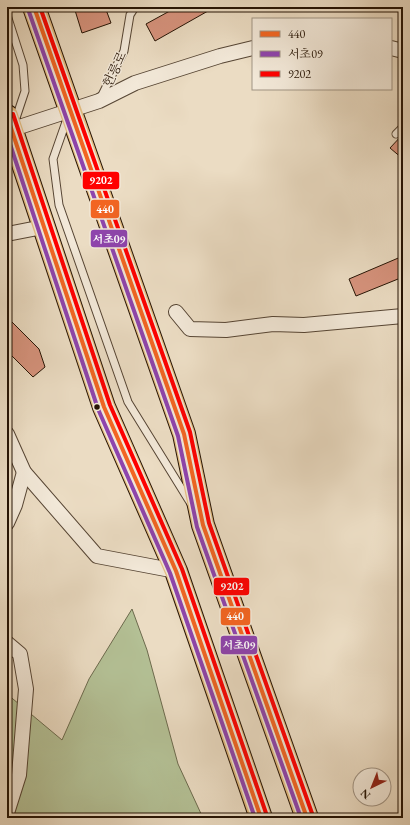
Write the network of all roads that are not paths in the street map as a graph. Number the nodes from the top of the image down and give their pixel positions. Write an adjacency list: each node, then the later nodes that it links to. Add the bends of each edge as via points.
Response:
1 (34, 7): 8 (main road)
2 (135, 7): 7 (lane, 헌릉로, via 130,15 124,51)
3 (7, 15): 9 (lane, via 23,65 25,91)
4 (252, 48): 7 (street, via 135,83)
5 (392, 48): 6 (street)
6 (403, 51)
7 (99, 101): 8 (street, 헌릉로)
8 (70, 110): 9 (street, 헌릉로); 19 (main road, via 184,434); 19 (lane, via 53,159 59,205 128,402)
9 (9, 126): 12 (main road)
10 (403, 127): 11 (lane)
11 (396, 134)
12 (43, 227): 13 (street); 20 (main road, via 104,407)
13 (7, 234)
14 (176, 312): 15 (street, via 190,329 226,330 273,324 304,325)
15 (403, 316)
16 (8, 435): 17 (street)
17 (24, 472): 18 (street); 20 (street, via 97,556)
18 (7, 523)
19 (203, 525): 24 (main road)
20 (176, 571): 23 (main road)
21 (7, 643): 22 (street, via 20,654 26,689 19,775)
22 (7, 813)
23 (261, 818)
24 (307, 818)

